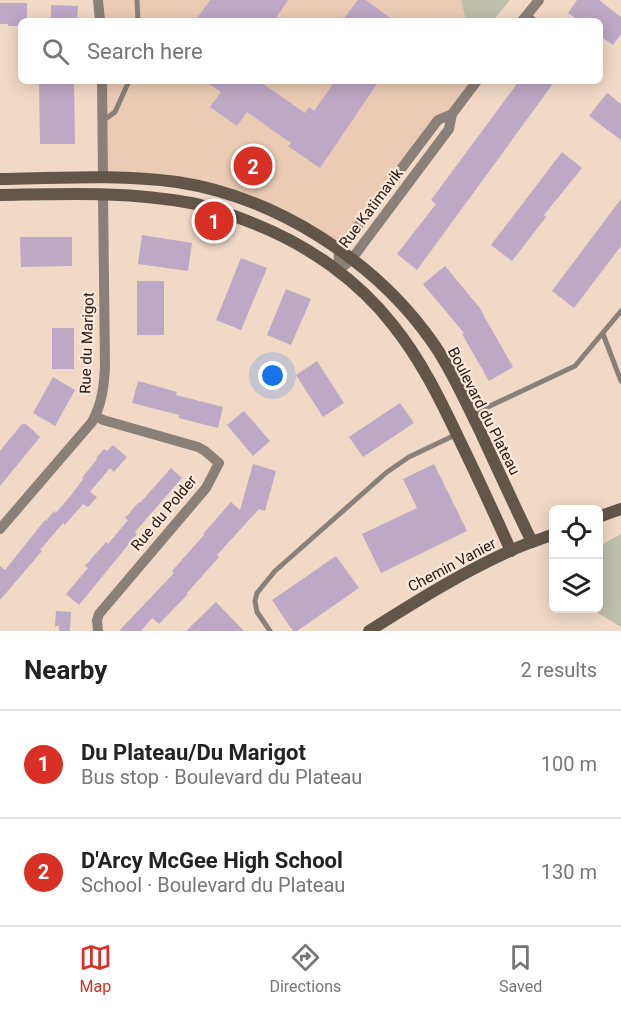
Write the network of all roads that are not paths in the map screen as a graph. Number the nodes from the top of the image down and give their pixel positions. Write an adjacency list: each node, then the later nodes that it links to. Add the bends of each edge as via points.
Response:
1 (98, 0): 4 (street)
2 (137, 0): 5 (lane)
3 (539, 0): 6 (street)
4 (100, 18)
5 (138, 18)
6 (529, 18)
7 (102, 84): 11 (street)
8 (128, 84): 11 (lane, via 115,112)
9 (475, 84): 10 (street, Rue Katimavik)
10 (452, 114): 16 (street, Rue Katimavik, via 438,120); 17 (street, Rue Katimavik, via 449,129)
11 (102, 121): 12 (street)
12 (103, 178): 13 (main road, Boulevard du Plateau); 14 (main road); 16 (main road, Boulevard du Plateau, via 159,180 214,190 297,223)
13 (0, 179)
14 (103, 194): 15 (main road); 18 (main road, via 173,200 230,214 291,241); 23 (street, Rue du Marigot, via 105,367 103,392)
15 (0, 195)
16 (339, 251): 17 (main road, Boulevard du Plateau); 18 (street, Rue Katimavik)
17 (351, 260): 18 (street, Rue Katimavik); 22 (main road, Boulevard du Plateau, via 372,275 422,327)
18 (338, 271): 24 (main road, via 393,325 430,381)
19 (621, 310): 20 (lane)
20 (603, 334): 21 (lane); 22 (lane, via 575,366)
21 (621, 381)
22 (472, 415): 29 (main road, Boulevard du Plateau)
23 (95, 416): 27 (street, Rue du Marigot); 31 (street, Rue du Polder, via 198,447 219,463 206,488 99,614)
24 (457, 434): 30 (main road); 32 (lane, via 387,472 275,571 257,592 255,601 257,612)
25 (621, 509): 26 (main road)
26 (603, 515)
27 (0, 530)
28 (549, 536): 29 (main road, Chemin Vanier)
29 (532, 542): 30 (main road, Chemin Vanier)
30 (511, 550): 33 (main road, Chemin Vanier)
31 (98, 631)
32 (270, 631)
33 (369, 631)

